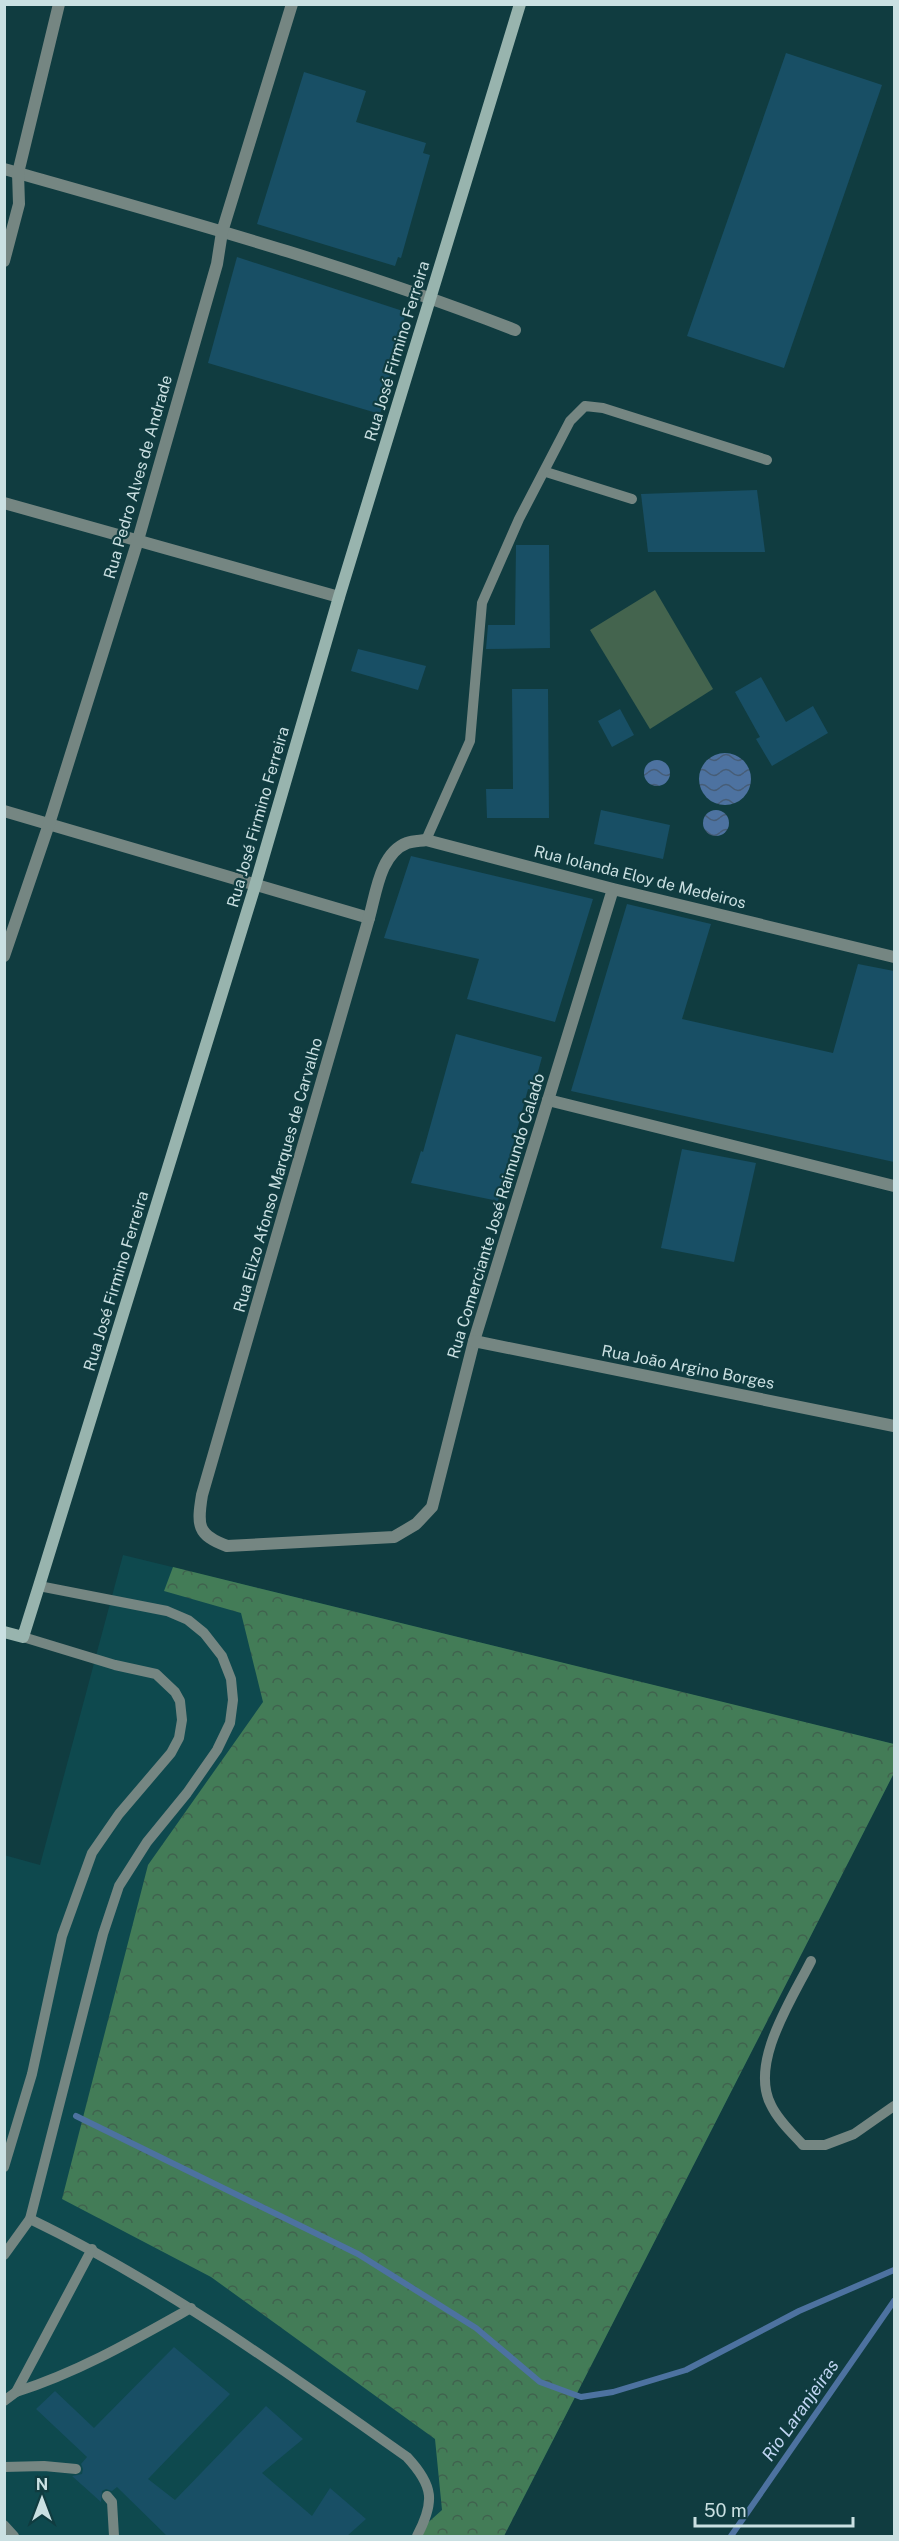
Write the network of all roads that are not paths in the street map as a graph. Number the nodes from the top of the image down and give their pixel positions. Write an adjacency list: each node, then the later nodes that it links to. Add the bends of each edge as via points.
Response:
1 (59, 4): 5 (street)
2 (292, 4): 6 (street, Rua Pedro Alves de Andrade)
3 (520, 4): 8 (main road, Rua José Firmino Ferreira)
4 (4, 169): 5 (street)
5 (18, 173): 6 (street); 7 (street, via 19,204)
6 (222, 232): 8 (street); 14 (street, Rua Pedro Alves de Andrade, via 217,264)
7 (4, 261)
8 (431, 297): 9 (street); 15 (main road, Rua José Firmino Ferreira)
9 (515, 330)
10 (767, 460): 11 (lane, via 603,408 585,406 570,421)
11 (546, 472): 12 (lane); 18 (lane, via 519,519 482,603 471,741)
12 (632, 500)
13 (4, 503): 14 (street)
14 (138, 540): 15 (street); 17 (street, Rua Pedro Alves de Andrade)
15 (339, 597): 19 (main road, Rua José Firmino Ferreira)
16 (4, 811): 17 (street)
17 (49, 824): 19 (street); 22 (street, Rua Pedro Alves de Andrade)
18 (426, 840): 20 (street, Rua Iolanda Eloy de Medeiros); 21 (street, Rua Eilzo Afonso Marques de Carvalho, via 407,843 385,864)
19 (255, 886): 21 (street); 29 (main road, Rua José Firmino Ferreira)
20 (613, 889): 23 (street, Rua Iolanda Eloy de Medeiros); 24 (street, Rua Comerciante José Raimundo Calado)
21 (369, 918): 28 (street, Rua Eilzo Afonso Marques de Carvalho, via 202,1495 199,1517 201,1530 210,1540 227,1546)
22 (4, 956)
23 (894, 957)
24 (548, 1100): 25 (street); 26 (street, Rua Comerciante José Raimundo Calado)
25 (894, 1186)
26 (474, 1341): 27 (street, Rua João Argino Borges); 28 (street, Rua Comerciante José Raimundo Calado, via 432,1507 416,1524)
27 (894, 1426)
28 (394, 1537)
29 (39, 1586): 31 (main road, Rua José Firmino Ferreira); 35 (lane, via 167,1611 188,1620 204,1632 222,1656 231,1679 233,1700 230,1723 218,1750 147,1842 119,1886)
30 (4, 1632): 31 (main road)
31 (23, 1637): 34 (lane, via 156,1674 175,1692 182,1720 171,1753 92,1853 62,1936 32,2074)
32 (812, 1961): 33 (lane, via 775,2033 764,2078 770,2104 803,2145 825,2145 854,2134)
33 (894, 2106)
34 (4, 2167)
35 (30, 2219): 36 (lane); 37 (lane)
36 (92, 2249): 38 (lane); 39 (lane)
37 (4, 2255)
38 (191, 2308): 39 (lane, via 56,2379); 47 (lane, via 407,2457 429,2488 428,2515)
39 (16, 2391): 40 (lane)
40 (4, 2401)
41 (4, 2467): 42 (lane)
42 (76, 2469)
43 (107, 2496): 46 (lane, via 112,2502)
44 (4, 2525): 45 (lane)
45 (14, 2536)
46 (114, 2536)
47 (417, 2536)

